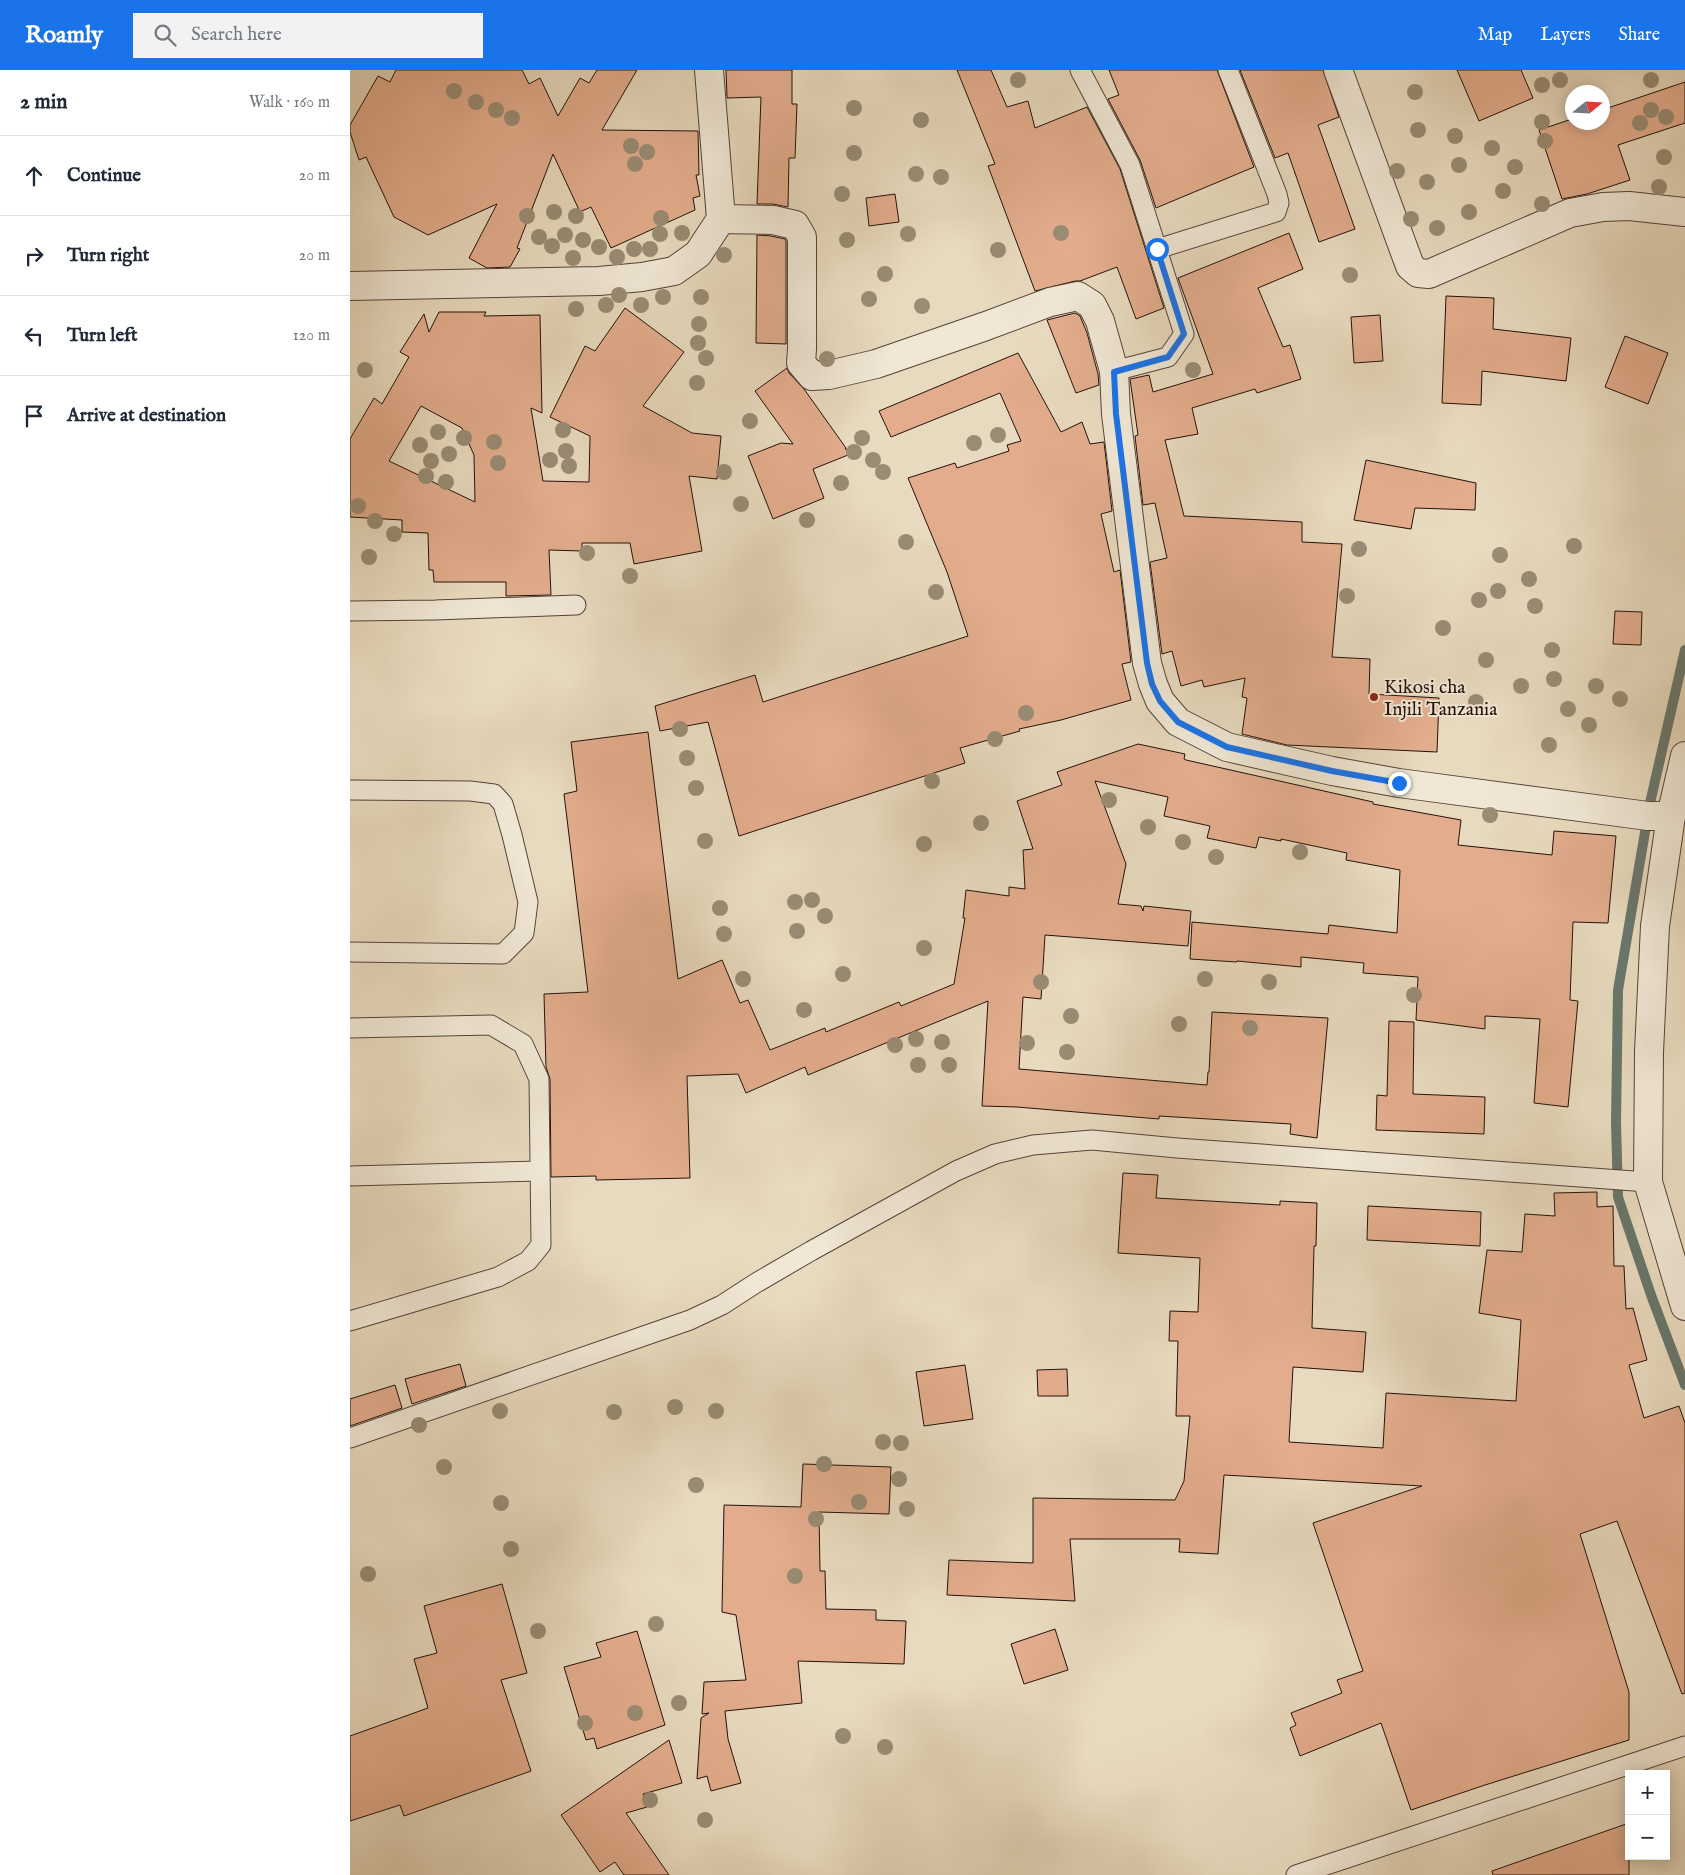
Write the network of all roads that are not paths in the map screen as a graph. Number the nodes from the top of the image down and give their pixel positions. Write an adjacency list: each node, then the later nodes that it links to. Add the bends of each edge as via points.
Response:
1 (709, 70): 6 (street)
2 (1080, 70): 7 (lane, via 1130,165)
3 (1228, 70): 7 (lane, via 1277,194 1276,212)
4 (1338, 70): 5 (street, via 1410,266 1418,273 1429,274 1570,213 1629,206)
5 (1685, 212)
6 (721, 219): 8 (street, via 698,254 674,271 642,277 599,281); 9 (street, via 774,220 794,225 802,236 800,363 812,376 876,364 1050,302 1078,296 1092,305 1100,321)
7 (1157, 249): 9 (lane, via 1184,334 1168,357)
8 (350, 286)
9 (1114, 372): 14 (street, via 1116,414 1147,663 1160,701 1178,722 1227,747 1332,771 1457,791 1648,816)
10 (576, 605): 11 (lane)
11 (350, 611)
12 (1685, 756): 14 (street)
13 (350, 790): 15 (lane, via 494,794 503,804 528,902 524,933 503,954)
14 (1671, 816): 19 (street, via 1655,926 1649,1052)
15 (350, 952)
16 (350, 1028): 17 (lane, via 491,1025 523,1044 539,1079)
17 (540, 1171): 18 (lane); 21 (lane, via 541,1245 528,1261 498,1277)
18 (350, 1176)
19 (1648, 1182): 20 (street); 22 (lane, via 1092,1140 1033,1145 995,1154 956,1171 722,1305 690,1320)
20 (1685, 1306)
21 (350, 1321)
22 (350, 1438)
23 (1685, 1746): 24 (lane)
24 (1296, 1875)

